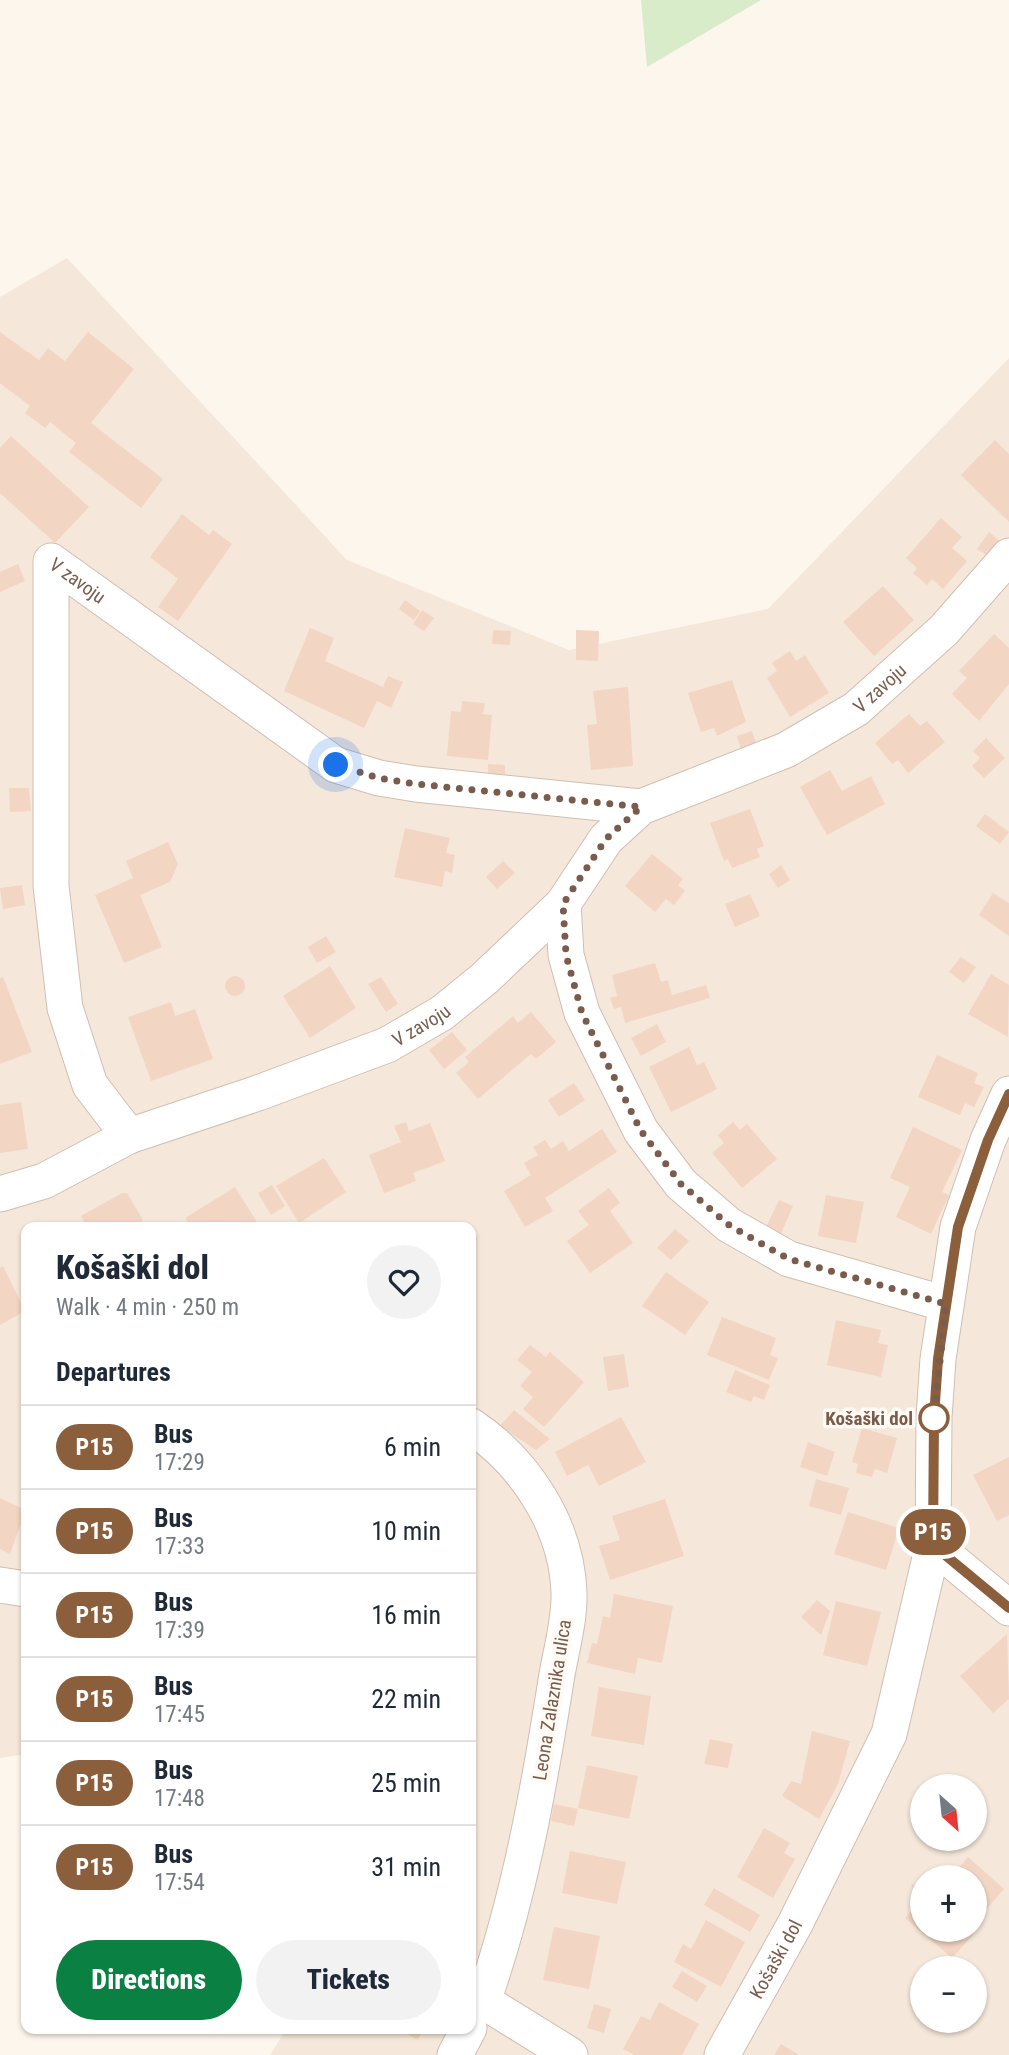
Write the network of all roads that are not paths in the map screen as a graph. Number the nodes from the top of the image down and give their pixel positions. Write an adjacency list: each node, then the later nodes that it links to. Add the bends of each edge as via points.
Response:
1 (1009, 556): 2 (street, V zavoju, via 944,630 856,709 786,750)
2 (641, 807): 3 (street, V zavoju, via 606,839); 5 (street, V zavoju, via 416,784 336,765 51,561 51,886 65,1008 90,1085)
3 (563, 904): 5 (street, V zavoju, via 485,978 387,1045); 7 (street, via 566,955 582,1013 641,1131 681,1184 729,1225 789,1259)
4 (1009, 1094): 7 (street, Košaški dol, via 958,1227)
5 (129, 1136): 6 (street, V zavoju, via 44,1181)
6 (0, 1194)
7 (946, 1304): 9 (street, Košaški dol, via 934,1417)
8 (476, 1429): 13 (street, Leona Zalaznika ulica, via 524,1472 557,1531 569,1593 541,1773 507,1934)
9 (933, 1545): 12 (street); 18 (street, Košaški dol, via 889,1734 795,1924)
10 (0, 1585): 11 (street)
11 (21, 1588)
12 (1009, 1608)
13 (476, 2013)
14 (476, 2019): 17 (street)
15 (465, 2034): 16 (street, Leona Zalaznika ulica)
16 (454, 2055)
17 (570, 2055)
18 (722, 2055)

